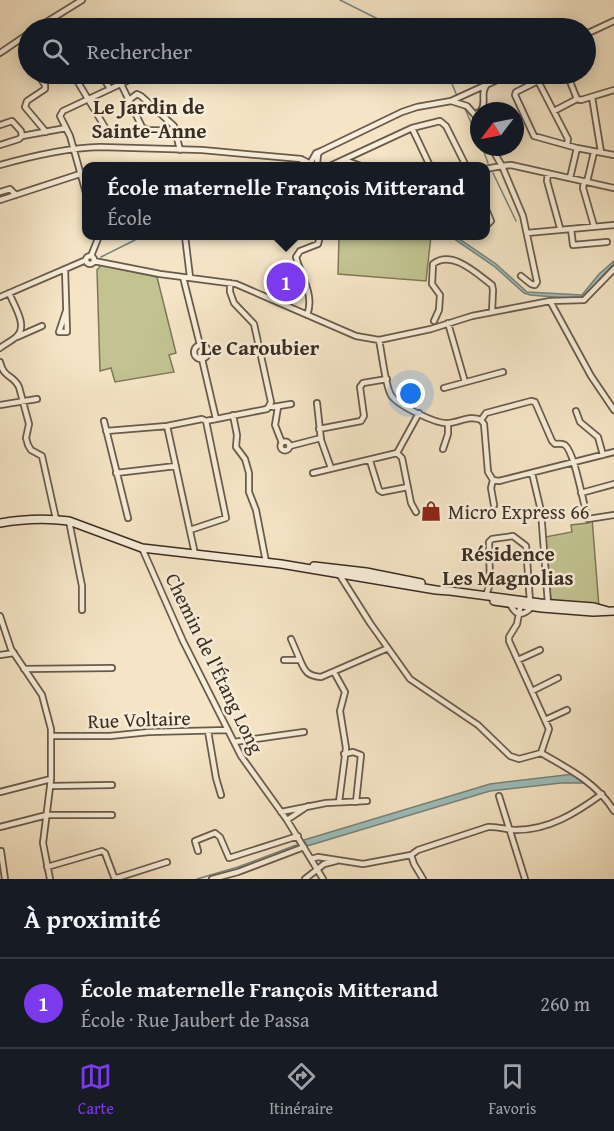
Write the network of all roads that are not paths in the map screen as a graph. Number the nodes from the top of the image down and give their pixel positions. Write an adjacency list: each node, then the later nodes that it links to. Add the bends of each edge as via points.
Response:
1 (82, 0): 2 (street)
2 (56, 18)
3 (614, 21): 4 (street)
4 (596, 29)
5 (18, 41): 6 (street)
6 (0, 53)
7 (44, 84): 29 (street, via 45,89 27,101 25,107)
8 (79, 84): 18 (street)
9 (107, 84): 15 (street)
10 (121, 84): 15 (street); 20 (street)
11 (487, 84): 21 (street); 22 (street)
12 (533, 84): 33 (street, via 515,95 534,136)
13 (540, 84): 24 (street)
14 (571, 84): 19 (street)
15 (110, 89): 18 (street)
16 (614, 90): 17 (street)
17 (592, 97): 19 (street); 38 (street)
18 (88, 99): 26 (street, via 61,113); 30 (street)
19 (577, 99): 24 (street)
20 (129, 100): 28 (street, via 137,94 141,96); 28 (street, via 142,128)
21 (451, 101): 23 (street); 44 (street, via 402,112 321,151)
22 (484, 102)
23 (470, 108)
24 (554, 111): 33 (street, via 568,139)
25 (0, 125): 31 (street, via 12,121)
26 (66, 128): 29 (street); 35 (street)
27 (412, 128): 40 (street); 48 (street); 49 (street, via 444,122)
28 (176, 131): 36 (street)
29 (46, 132): 31 (street)
30 (109, 134)
31 (22, 136): 32 (street)
32 (0, 145)
33 (567, 145): 34 (street)
34 (577, 148): 37 (street); 56 (street)
35 (73, 150): 36 (street); 50 (street); 52 (street)
36 (180, 150): 43 (street)
37 (594, 152): 38 (street); 57 (street)
38 (601, 152): 39 (street)
39 (614, 155)
40 (354, 156): 42 (street); 47 (street)
41 (495, 156): 51 (street)
42 (344, 160): 45 (street); 46 (street)
43 (307, 162)
44 (314, 162)
45 (339, 162)
46 (349, 162)
47 (351, 162)
48 (428, 162)
49 (464, 162)
50 (0, 165)
51 (502, 166): 53 (street); 55 (street); 66 (street)
52 (82, 168)
53 (490, 168)
54 (82, 173): 60 (street)
55 (548, 173): 56 (street); 64 (street)
56 (570, 178): 57 (street)
57 (585, 182): 58 (street); 63 (street, via 583,188)
58 (614, 188)
59 (0, 192): 60 (street, via 10,189)
60 (16, 195): 61 (street)
61 (0, 200)
62 (614, 225): 63 (street)
63 (594, 226): 65 (street)
64 (560, 228): 65 (street); 66 (street)
65 (571, 229): 70 (street, via 573,245)
66 (528, 233): 74 (street, via 537,282 531,284)
67 (99, 240): 71 (street)
68 (185, 240): 76 (street)
69 (319, 240): 83 (street, via 296,257 308,292)
70 (607, 242)
71 (93, 259): 72 (street, via 90,264 86,260); 75 (street)
72 (65, 269): 78 (street); 81 (street)
73 (614, 269): 80 (street, via 584,300)
74 (521, 276)
75 (183, 277): 76 (street); 89 (street)
76 (190, 277): 77 (street)
77 (230, 283): 83 (street); 102 (street, via 234,303 254,324)
78 (9, 293): 79 (street); 87 (street, via 21,323)
79 (0, 297)
80 (550, 301): 82 (street); 104 (street)
81 (66, 311)
82 (492, 312): 84 (street, via 492,285 459,261 438,260 432,272 432,284 440,295); 85 (street)
83 (307, 315): 88 (street, via 356,336)
84 (435, 321)
85 (448, 323): 88 (street); 95 (street)
86 (42, 326): 87 (street)
87 (16, 337): 90 (street)
88 (379, 340): 94 (street)
89 (200, 345): 91 (street, via 207,352); 91 (street, via 194,353)
90 (0, 348)
91 (202, 359): 108 (street)
92 (0, 362): 98 (street, via 4,374 16,382)
93 (503, 372): 95 (street)
94 (387, 379): 106 (street, via 393,397); 114 (street, via 360,387 364,416 361,421)
95 (465, 382): 96 (street)
96 (444, 388)
97 (37, 399): 98 (street)
98 (23, 401): 101 (street); 136 (street, via 29,424 26,438 31,450 42,456)
99 (317, 403): 114 (street)
100 (291, 404): 103 (street)
101 (0, 405)
102 (270, 406): 103 (street); 107 (street)
103 (278, 407): 116 (street, via 275,425 282,443 290,446)
104 (614, 410)
105 (576, 411): 120 (street, via 580,422 598,437)
106 (419, 413): 112 (street); 119 (street)
107 (233, 415): 108 (street); 142 (street, via 236,447 249,473 249,492)
108 (216, 419): 111 (street)
109 (481, 420): 112 (street, via 476,417); 122 (street, via 486,413 535,402 552,441 566,446); 128 (street, via 488,472)
110 (104, 421): 115 (street)
111 (206, 421): 113 (street); 139 (street, via 226,519)
112 (448, 423): 117 (street)
113 (167, 426): 115 (street); 123 (street)
114 (319, 429): 116 (street)
115 (106, 431): 125 (street)
116 (321, 438): 124 (street)
117 (443, 449)
118 (614, 452): 120 (street)
119 (397, 453): 121 (street); 130 (street, via 402,458)
120 (603, 455): 122 (street)
121 (370, 461): 124 (street); 130 (street, via 379,490)
122 (573, 463): 127 (street); 131 (street)
123 (176, 466): 125 (street); 139 (street)
124 (331, 468): 126 (street)
125 (116, 473): 135 (street)
126 (314, 473)
127 (532, 473): 128 (street); 148 (street, via 542,511)
128 (493, 480): 132 (street)
129 (614, 484): 131 (street)
130 (408, 487): 133 (street)
131 (581, 493): 134 (street, via 588,519)
132 (494, 504)
133 (416, 512)
134 (614, 515)
135 (128, 518)
136 (56, 519): 137 (main road); 138 (main road)
137 (69, 521): 140 (main road); 151 (street, via 82,586)
138 (0, 524)
139 (190, 530): 141 (street)
140 (142, 548): 141 (main road); 170 (street, Chemin de l'Étang Long)
141 (195, 554): 142 (main road)
142 (266, 562): 143 (main road)
143 (339, 571): 144 (main road); 144 (main road, via 366,572); 156 (street)
144 (450, 591): 145 (main road)
145 (474, 595): 146 (main road); 147 (main road)
146 (486, 596): 147 (main road); 150 (street, via 489,542 513,536 526,546)
147 (511, 602): 149 (main road); 150 (main road); 153 (street, via 514,613)
148 (544, 603): 149 (street); 150 (main road); 152 (main road)
149 (520, 604): 150 (main road); 153 (street)
150 (531, 605): 152 (main road); 153 (street)
151 (82, 610)
152 (611, 611)
153 (519, 615): 162 (street, via 509,638)
154 (0, 616): 158 (street)
155 (291, 639): 161 (street)
156 (388, 648): 165 (street); 175 (street, via 410,680 478,725 510,756 519,759)
157 (540, 650): 162 (street)
158 (14, 653): 159 (street); 164 (street)
159 (0, 656)
160 (284, 660): 161 (street)
161 (300, 660): 165 (street, via 312,676)
162 (518, 660): 167 (street)
163 (112, 668): 164 (street)
164 (24, 669): 173 (street, via 42,696)
165 (334, 672): 176 (street, via 345,692 340,711 346,741)
166 (558, 678): 167 (street)
167 (532, 690): 169 (street)
168 (567, 710): 169 (street)
169 (545, 720): 175 (street, via 549,734)
170 (228, 730): 171 (street, Rue Voltaire); 174 (street, Chemin de l'Étang Long)
171 (208, 731): 173 (street, Rue Voltaire); 182 (street)
172 (304, 732): 174 (street)
173 (52, 736): 177 (street)
174 (234, 742): 189 (street, Chemin de l'Étang Long)
175 (541, 753): 181 (street)
176 (344, 754): 185 (street); 186 (street, via 362,755)
177 (51, 779): 179 (street); 180 (street)
178 (112, 785): 179 (street)
179 (51, 786): 190 (street)
180 (1, 790)
181 (602, 794): 188 (street); 194 (street, via 561,821)
182 (221, 795)
183 (499, 796): 194 (street)
184 (366, 801): 186 (street)
185 (339, 802): 186 (street); 187 (street)
186 (356, 802)
187 (308, 806): 189 (street); 192 (street)
188 (614, 811)
189 (281, 812): 192 (street, Chemin de l'Étang Long)
190 (47, 815): 191 (street); 193 (street); 203 (street, via 43,843)
191 (112, 815)
192 (287, 820): 195 (street, Chemin de l'Étang Long)
193 (0, 827)
194 (510, 829): 199 (street, via 488,827); 212 (street)
195 (298, 836): 196 (street, Chemin de l'Étang Long); 198 (street, via 229,858 215,833 195,841)
196 (304, 847): 200 (street, Chemin de l'Étang Long); 208 (street)
197 (1, 851): 206 (street)
198 (198, 851)
199 (411, 855): 201 (street, via 363,864); 211 (street)
200 (311, 860): 201 (street, via 318,857); 204 (street, Chemin de l'Étang Long)
201 (336, 861): 204 (street)
202 (167, 862): 203 (street, via 117,878 102,852)
203 (46, 867): 205 (street)
204 (318, 870): 209 (street); 210 (street, Chemin de l'Étang Long)
205 (49, 878): 207 (street)
206 (5, 879)
207 (43, 879)
208 (212, 879)
209 (305, 879)
210 (323, 879)
211 (423, 879)
212 (525, 879)

